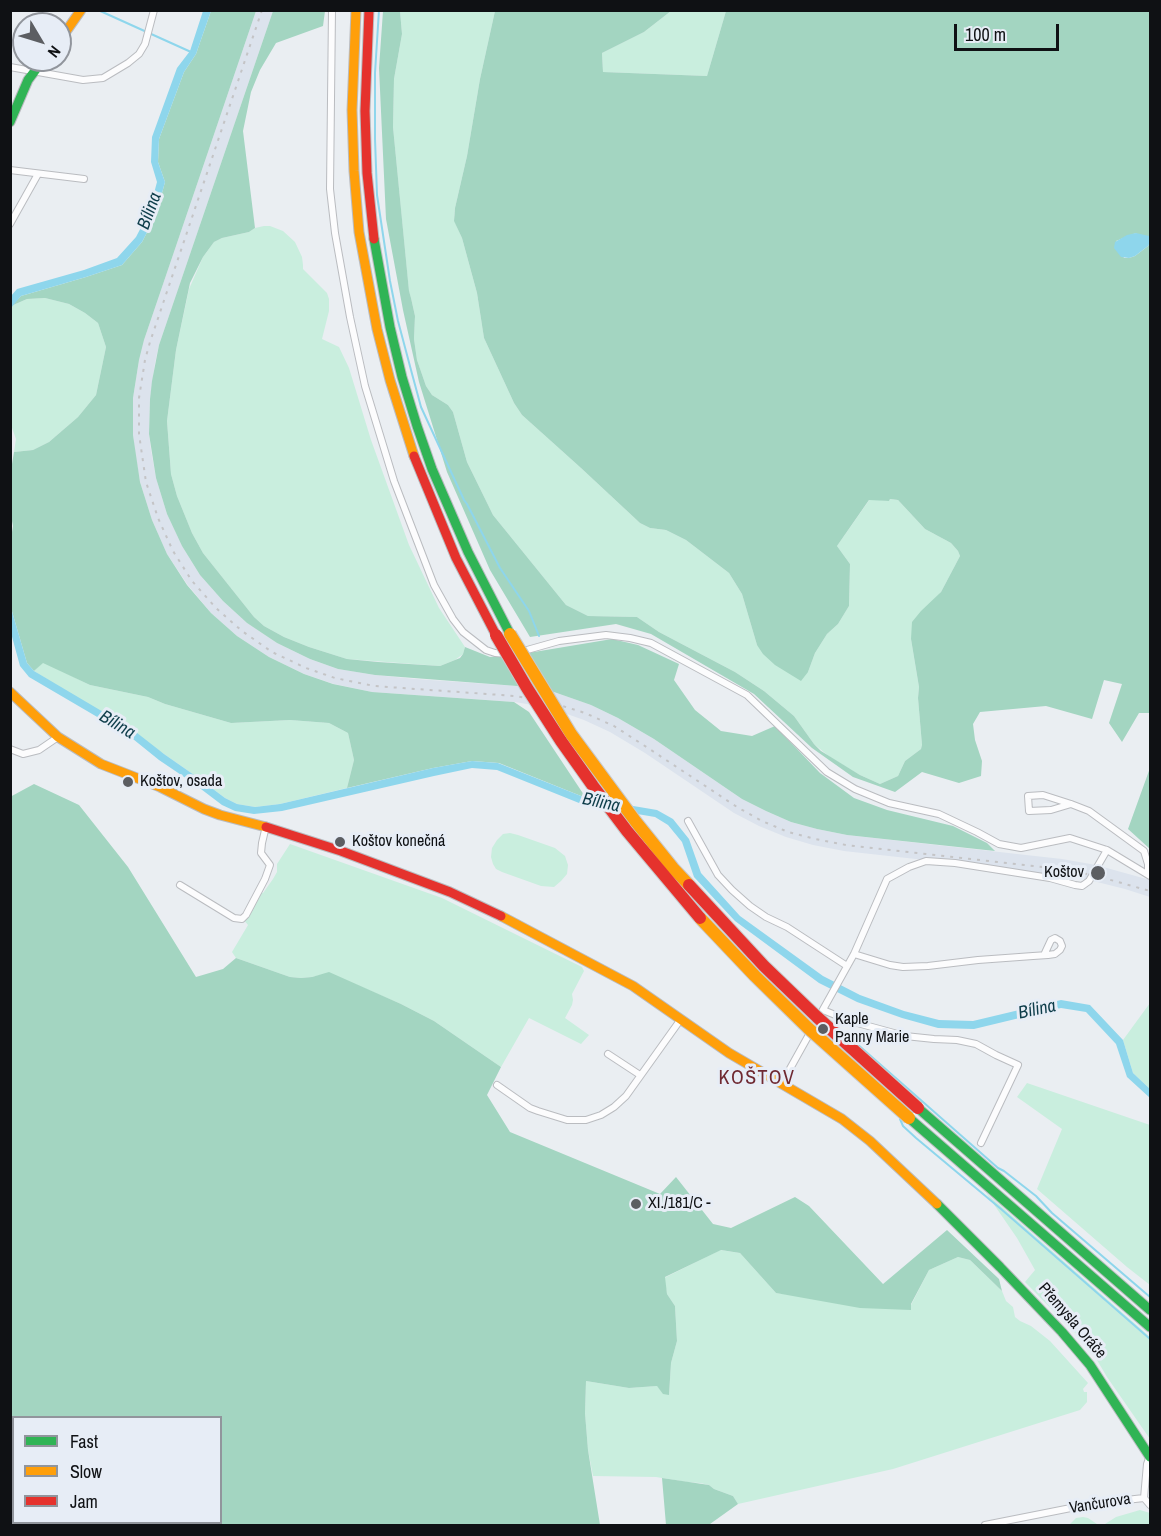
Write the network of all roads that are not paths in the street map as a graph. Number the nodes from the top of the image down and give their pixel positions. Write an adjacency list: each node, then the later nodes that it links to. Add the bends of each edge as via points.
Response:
1 (81, 10): 6 (main road)
2 (154, 10): 8 (street, via 140,54 103,78 83,80)
3 (332, 10): 20 (street, via 330,189 350,317 365,386 394,481 434,585 463,632 486,650 504,654 606,635 651,643 747,695 827,772 855,789 889,803 939,814 999,844 1022,848 1070,838)
4 (356, 10): 32 (main road, bridge, via 352,110 359,232 377,329 402,420 456,558 527,688 627,831 755,976 808,1028)
5 (369, 10): 32 (main road, bridge, via 367,173 390,327 432,469 468,552 510,634 571,734 636,822 764,966)
6 (72, 23)
7 (33, 72): 9 (main road)
8 (44, 72)
9 (10, 122)
10 (10, 170): 11 (street)
11 (38, 174): 12 (street); 13 (street)
12 (84, 179)
13 (10, 224)
14 (10, 692): 15 (main road, Přemysla Oráče)
15 (58, 737): 16 (street, via 39,750 23,754); 19 (main road, Přemysla Oráče, via 101,764 204,809)
16 (10, 749)
17 (1071, 804): 17 (street, via 1043,795 1028,796 1029,811); 21 (street, via 1089,811 1144,851)
18 (688, 821): 25 (street, via 718,875 732,890 766,917)
19 (266, 826): 22 (street, via 261,853 270,864 242,919); 27 (main road, Přemysla Oráče, via 472,902 607,971)
20 (1107, 850): 21 (street); 23 (street, via 1082,886 955,864 926,861 909,867 887,879)
21 (1149, 875)
22 (180, 885)
23 (854, 954): 24 (street, via 903,967); 25 (street)
24 (1044, 955)
25 (847, 966): 26 (street)
26 (824, 1008): 30 (street); 33 (street, via 850,1021 905,1035 976,1044 1018,1065)
27 (681, 1019): 29 (street); 30 (main road, Přemysla Oráče, via 729,1053)
28 (608, 1054): 29 (street)
29 (640, 1075): 31 (street, via 620,1102 586,1120 567,1120 538,1112)
30 (782, 1083): 36 (main road, Přemysla Oráče, via 856,1129 1033,1300 1103,1383)
31 (497, 1085)
32 (913, 1113): 34 (main road); 35 (main road)
33 (981, 1143)
34 (1150, 1310)
35 (1150, 1327)
36 (1150, 1457): 37 (street, Vančurova)
37 (1143, 1498): 38 (street, Vančurova); 39 (street, Vančurova)
38 (1150, 1505)
39 (985, 1525)

